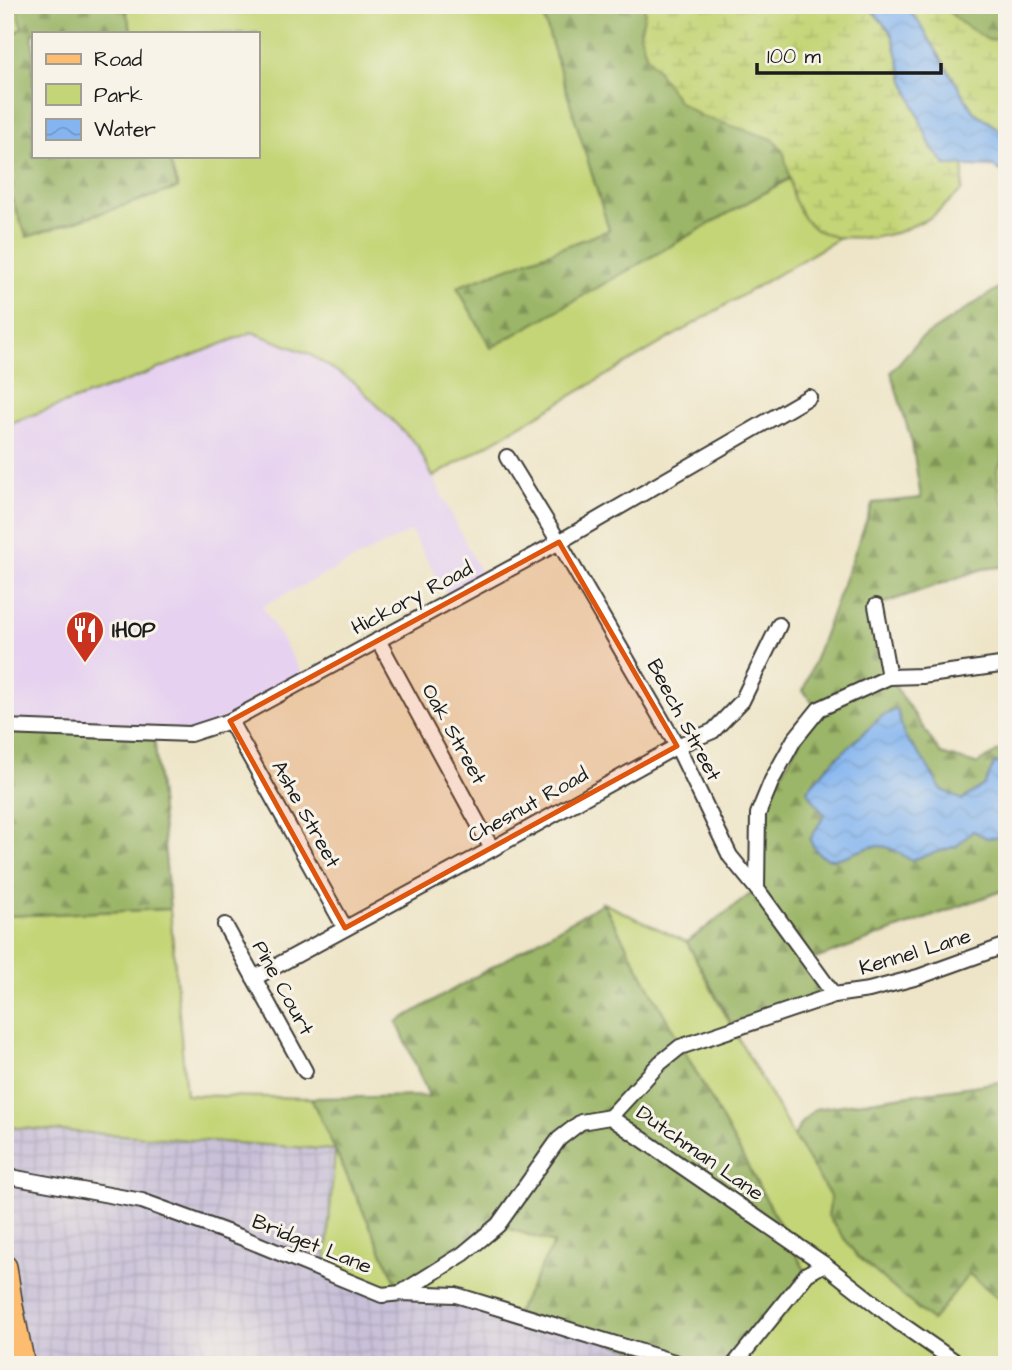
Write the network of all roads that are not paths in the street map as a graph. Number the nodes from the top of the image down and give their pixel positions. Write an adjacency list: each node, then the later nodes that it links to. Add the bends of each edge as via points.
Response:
1 (809, 397): 3 (street, Hickory Road)
2 (508, 457): 3 (street, Beech Street)
3 (559, 542): 6 (street, Hickory Road); 11 (street, Beech Street)
4 (876, 606): 8 (street)
5 (779, 625): 11 (street, Chesnut Road, via 742,701 713,731)
6 (378, 640): 9 (street, Hickory Road); 12 (street, Oak Street)
7 (1007, 664): 8 (street)
8 (889, 677): 13 (street, via 819,709 794,740 758,814)
9 (230, 721): 10 (street, Hickory Road, via 190,734); 15 (street, Ashe Street)
10 (5, 727)
11 (677, 746): 12 (street, Chesnut Road); 13 (street, Beech Street, via 730,856)
12 (492, 849): 15 (street, Chesnut Road)
13 (757, 889): 18 (street, Beech Street)
14 (225, 925): 17 (street, Pine Court)
15 (345, 928): 17 (street, Chesnut Road)
16 (1007, 945): 18 (street, Kennel Lane, via 918,977)
17 (254, 978): 19 (street, Pine Court)
18 (834, 995): 20 (street, Kennel Lane, via 680,1047)
19 (305, 1071)
20 (610, 1117): 22 (street, Dutchman Lane); 24 (street, Dutchman Lane, via 581,1122 559,1139 498,1225 463,1254)
21 (5, 1176): 24 (street, Bridget Lane, via 142,1201 382,1295)
22 (824, 1264): 27 (street, via 807,1274); 28 (street, Dutchman Lane)
23 (5, 1267): 25 (main road)
24 (401, 1293): 26 (street, Bridget Lane, via 456,1295)
25 (23, 1365)
26 (684, 1365)
27 (734, 1365)
28 (960, 1365)

